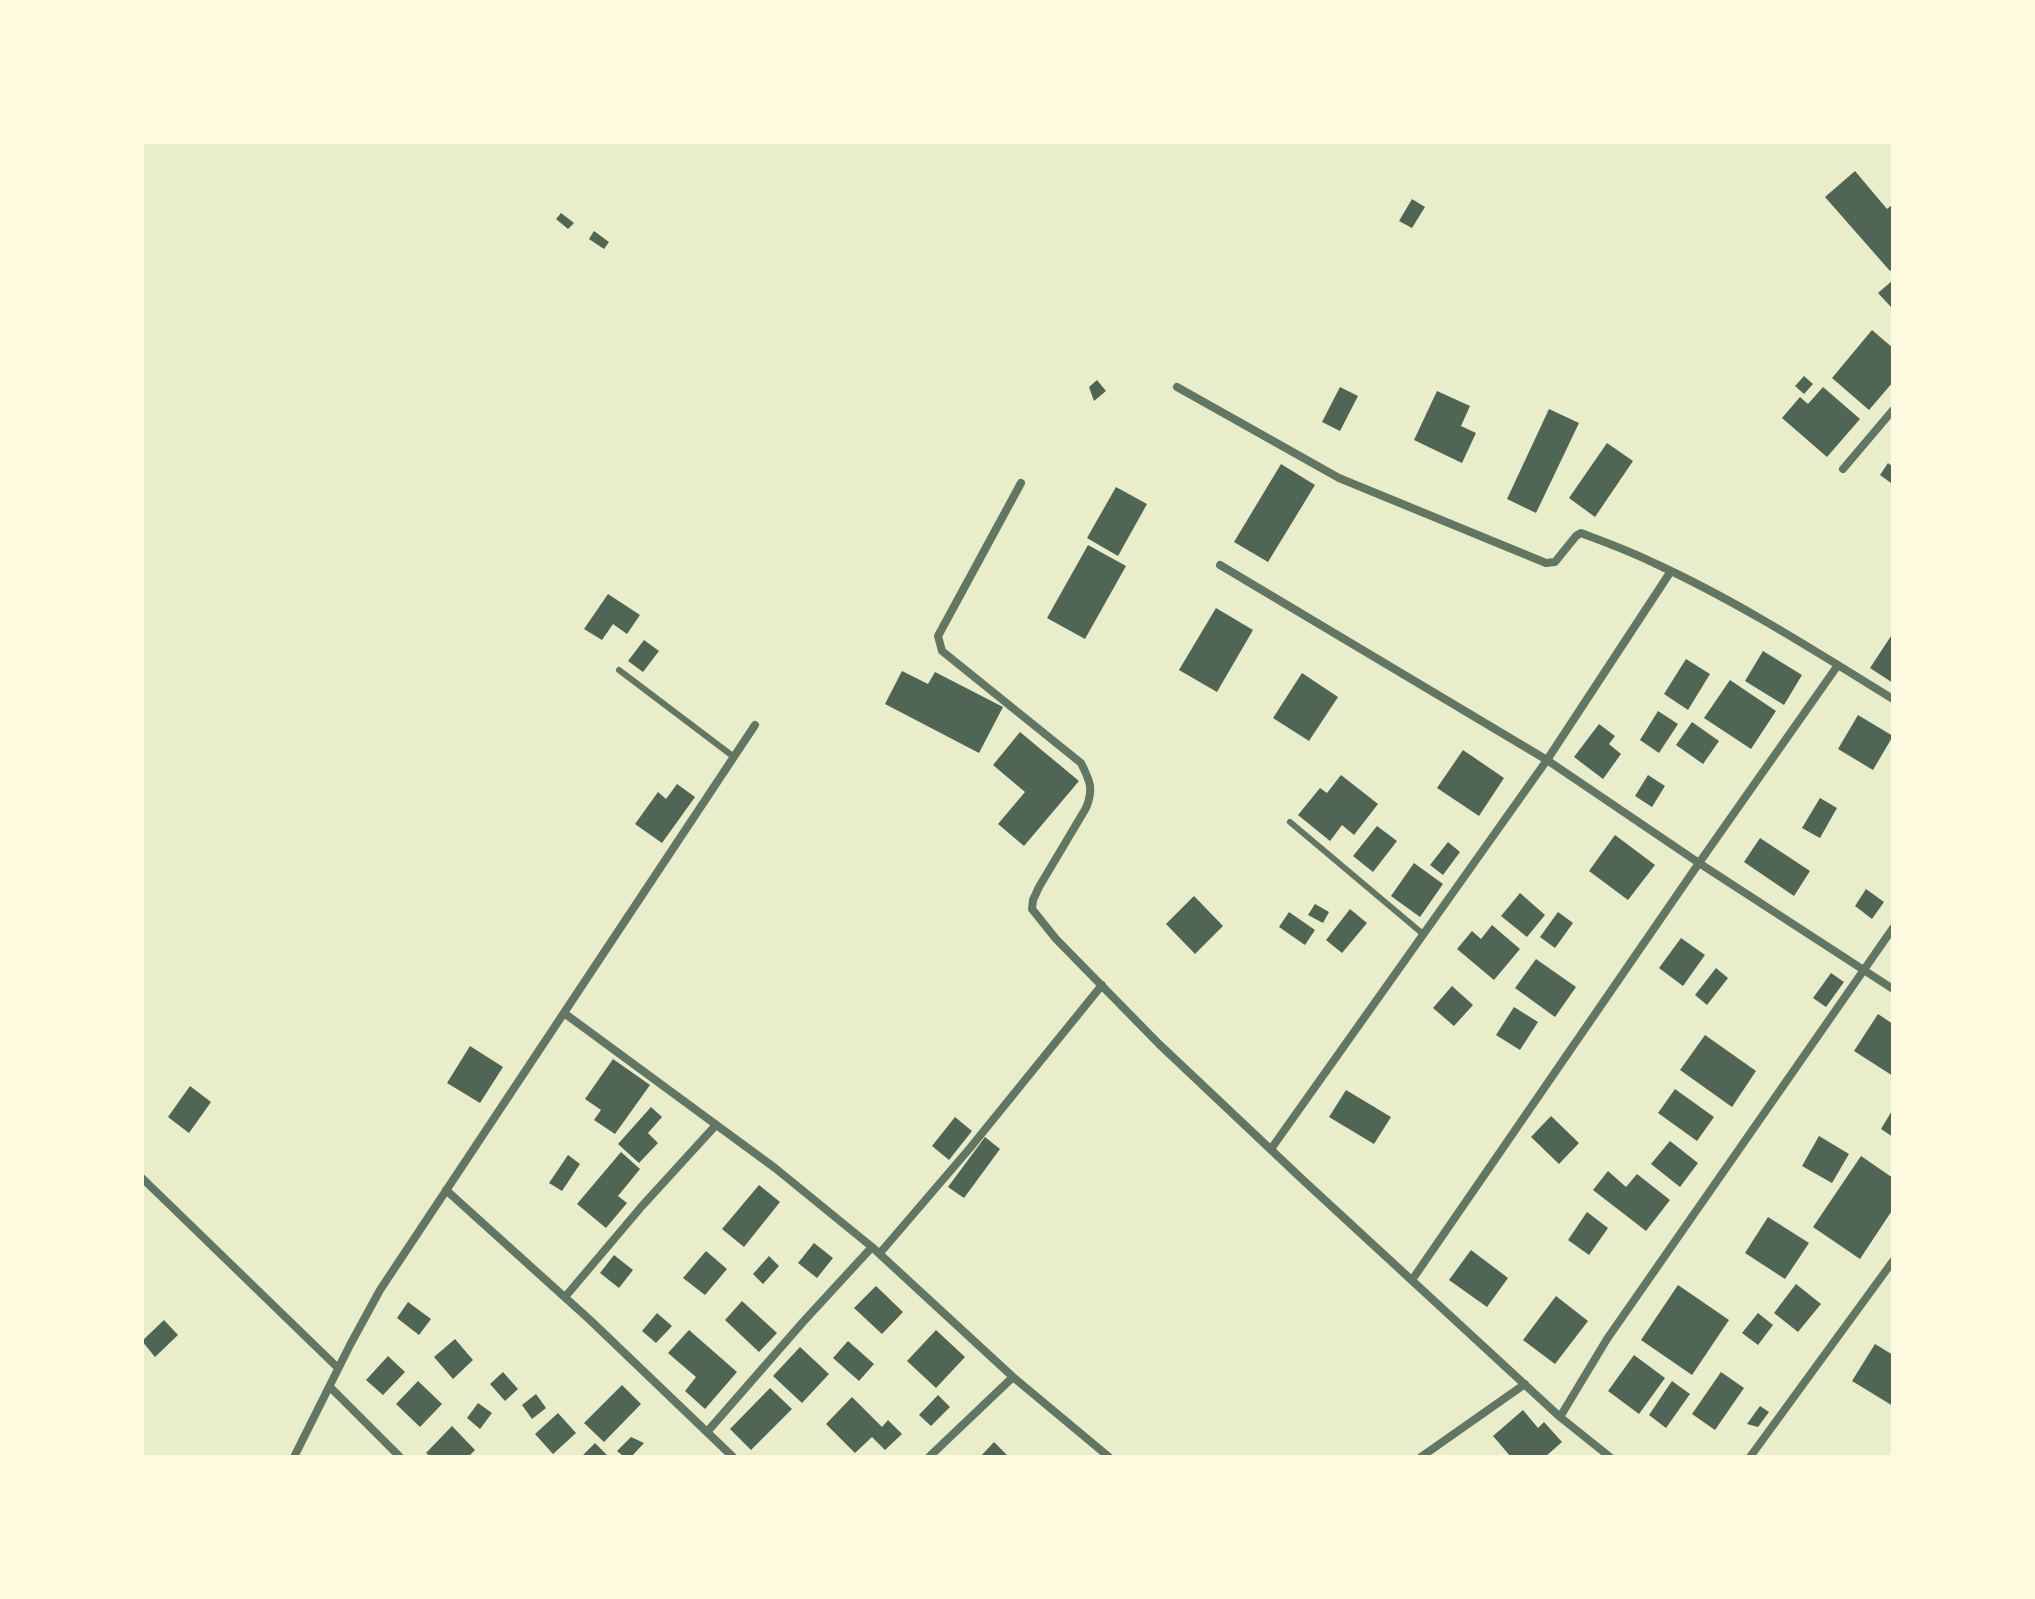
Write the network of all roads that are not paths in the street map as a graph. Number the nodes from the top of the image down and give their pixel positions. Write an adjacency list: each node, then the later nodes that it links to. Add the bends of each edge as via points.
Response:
1 (1177, 387): 6 (street, via 1339,478 1546,563 1555,562 1581,533)
2 (1893, 410): 3 (street)
3 (1843, 469)
4 (1021, 483): 18 (street, via 938,636 942,651 1081,763 1091,796 1032,909)
5 (1220, 565): 12 (street)
6 (1671, 571): 7 (street); 12 (street)
7 (1838, 665): 9 (street); 14 (street)
8 (619, 670): 11 (lane)
9 (1893, 699)
10 (755, 725): 11 (street)
11 (734, 757): 20 (street)
12 (1547, 760): 14 (street); 16 (street)
13 (1290, 822): 16 (lane)
14 (1699, 863): 17 (street); 28 (street)
15 (1893, 928): 17 (street)
16 (1423, 934): 22 (street)
17 (1864, 970): 19 (street); 34 (street, via 1607,1339)
18 (1102, 985): 22 (street); 26 (street)
19 (1893, 989)
20 (564, 1013): 21 (street); 24 (street)
21 (716, 1125): 25 (street); 29 (street)
22 (1271, 1149): 28 (street)
23 (142, 1178): 30 (street)
24 (446, 1190): 29 (street); 30 (street, via 380,1290)
25 (872, 1247): 26 (street); 35 (street)
26 (880, 1253): 31 (street)
27 (1893, 1261): 43 (street)
28 (1412, 1280): 32 (street)
29 (565, 1297): 35 (street)
30 (338, 1368): 33 (street)
31 (1013, 1377): 39 (street); 40 (street)
32 (1525, 1384): 34 (street); 41 (street)
33 (330, 1387): 36 (street); 37 (street)
34 (1560, 1417): 42 (street)
35 (707, 1432): 38 (street)
36 (294, 1457)
37 (400, 1457)
38 (733, 1457)
39 (929, 1457)
40 (1109, 1457)
41 (1421, 1457)
42 (1610, 1457)
43 (1750, 1457)

